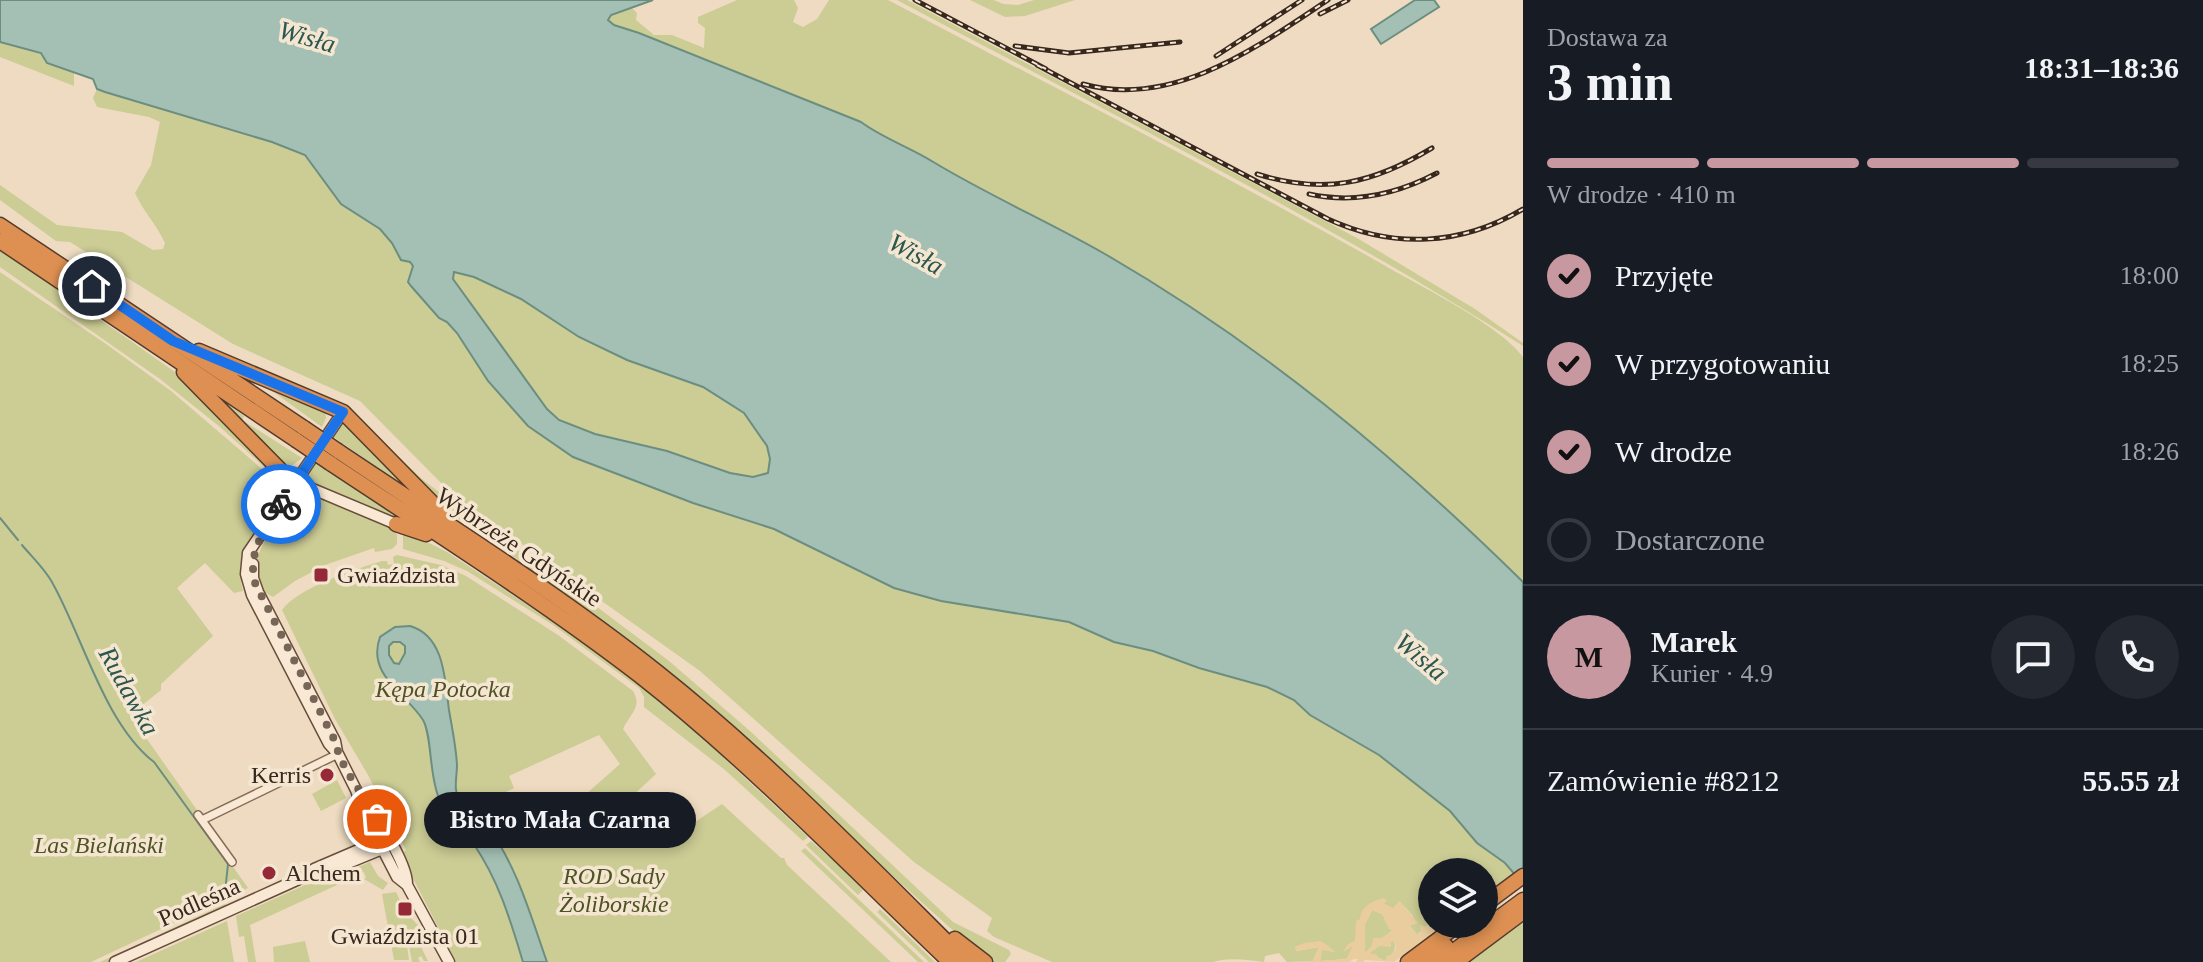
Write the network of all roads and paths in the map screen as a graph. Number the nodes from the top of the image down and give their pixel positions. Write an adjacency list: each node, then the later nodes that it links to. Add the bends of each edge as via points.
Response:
1 (0, 225): 3 (highway, Wybrzeże Gdyńskie)
2 (0, 241): 3 (highway, Wybrzeże Gdyńskie)
3 (169, 346): 4 (highway); 5 (highway); 9 (highway, Wybrzeże Gdyńskie, bridge)
4 (343, 412): 5 (street); 9 (highway)
5 (296, 482): 6 (street); 7 (street)
6 (319, 493): 7 (street, via 304,494); 8 (street)
7 (278, 509): 10 (street, via 258,539 253,578)
8 (396, 524): 9 (highway)
9 (458, 540): 14 (highway, Wybrzeże Gdyńskie, via 589,621 682,692); 24 (highway, Wybrzeże Gdyńskie, via 678,708)
10 (338, 754): 11 (street, via 370,807); 12 (street, via 200,817)
11 (383, 843): 22 (street, Podleśna); 23 (street, via 406,872 407,885)
12 (232, 862)
13 (1523, 876): 16 (highway)
14 (881, 877): 25 (highway, Wybrzeże Gdyńskie); 26 (highway)
15 (1523, 888): 18 (highway)
16 (1498, 895)
17 (1523, 900): 29 (highway)
18 (1498, 907)
19 (1523, 912): 30 (highway)
20 (1440, 938): 27 (highway)
21 (1456, 938): 28 (highway)
22 (115, 962)
23 (449, 962)
24 (948, 962)
25 (967, 962)
26 (985, 962)
27 (1408, 962)
28 (1424, 962)
29 (1439, 962)
30 (1456, 962)

